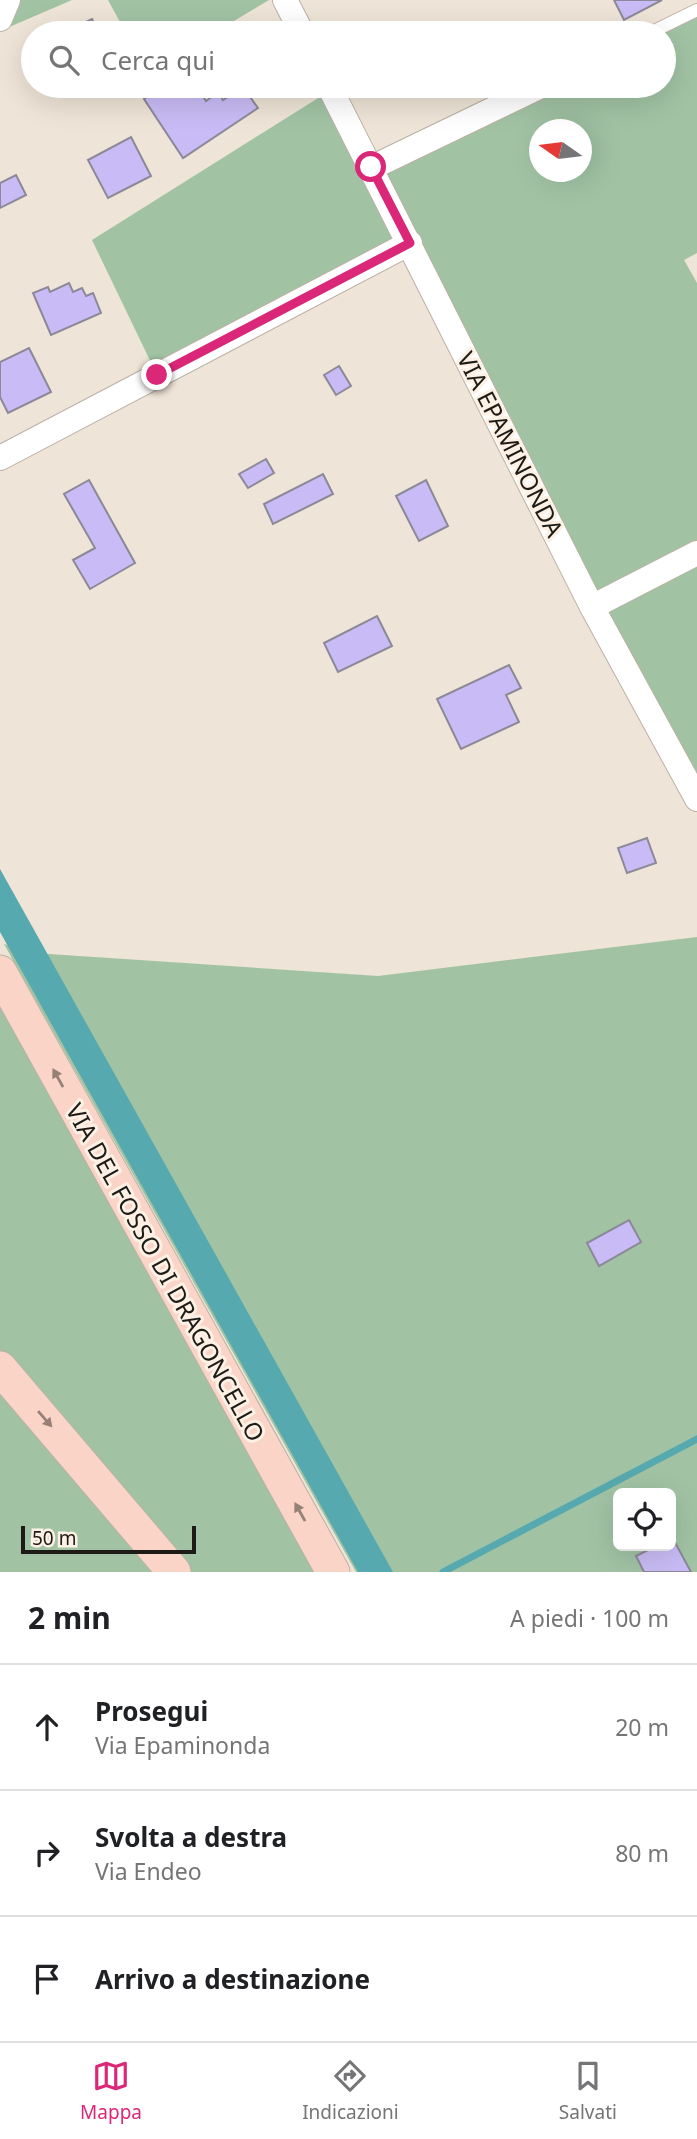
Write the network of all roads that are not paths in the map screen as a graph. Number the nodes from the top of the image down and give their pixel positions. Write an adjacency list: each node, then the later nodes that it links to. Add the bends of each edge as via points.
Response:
1 (8, 0): 4 (street)
2 (285, 0): 5 (street)
3 (697, 10): 6 (lane)
4 (0, 19)
5 (296, 21)
6 (675, 21)
7 (335, 98): 9 (street, VIA EPAMINONDA)
8 (516, 98): 9 (street)
9 (371, 167): 10 (street, VIA EPAMINONDA)
10 (410, 243): 11 (street); 13 (street, VIA EPAMINONDA)
11 (0, 458)
12 (697, 553): 13 (street)
13 (592, 607): 14 (street, VIA EPAMINONDA)
14 (697, 799)
15 (0, 972): 18 (street, VIA DEL FOSSO DI DRAGONCELLO, one-way to 15)
16 (0, 1368): 17 (street, one-way to 17)
17 (174, 1572)
18 (333, 1572)

